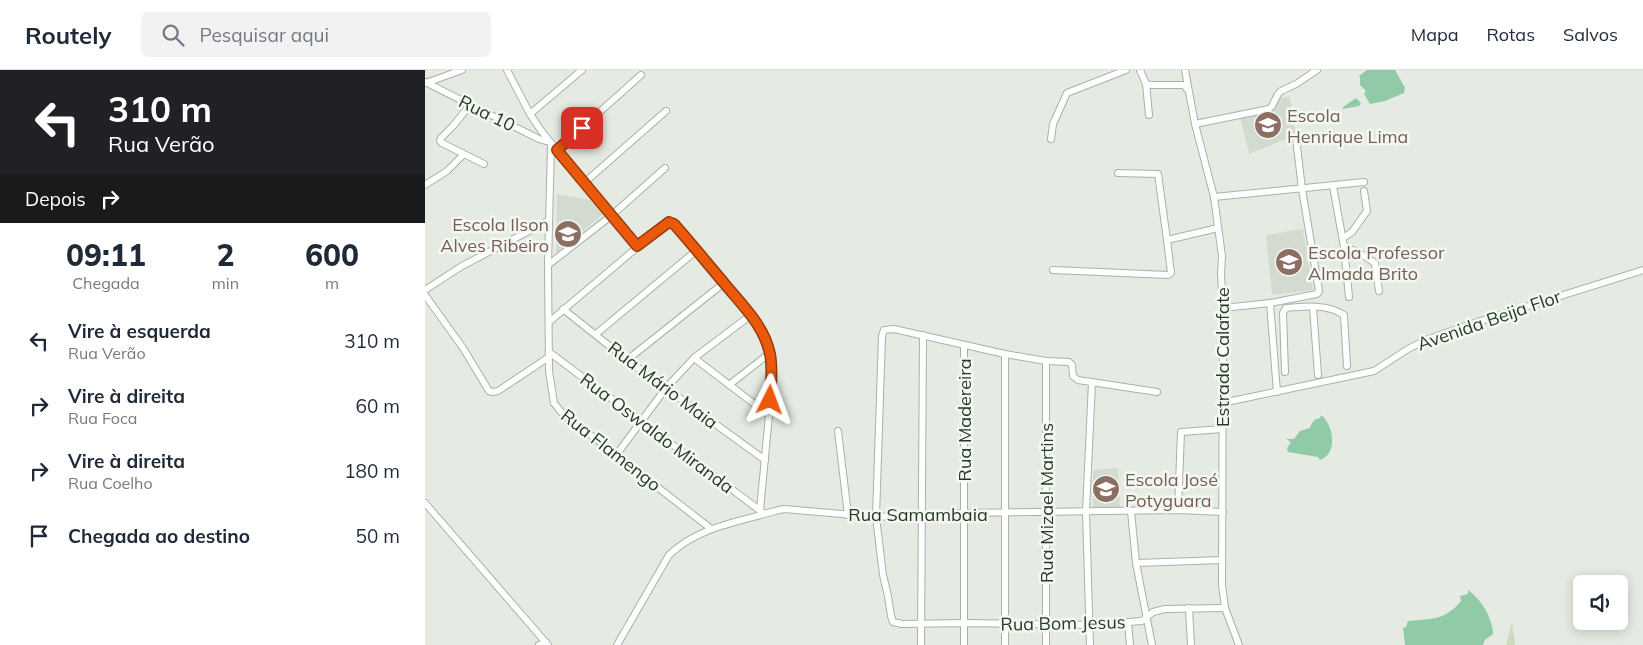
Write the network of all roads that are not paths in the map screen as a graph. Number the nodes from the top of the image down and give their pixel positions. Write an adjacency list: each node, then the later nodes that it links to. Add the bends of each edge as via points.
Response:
1 (462, 70): 9 (street)
2 (507, 70): 14 (street)
3 (582, 70): 14 (street)
4 (1126, 70): 18 (street, via 1067,93 1053,124)
5 (1140, 70): 10 (street)
6 (1185, 70): 11 (street, Estrada Calafate)
7 (1317, 70): 16 (street, via 1281,91 1271,109)
8 (641, 75): 20 (street)
9 (425, 82): 12 (street, Rua 10)
10 (1146, 84): 11 (street, via 1183,85); 15 (street)
11 (1187, 89): 16 (street, Estrada Calafate)
12 (470, 105): 19 (street, Rua 10); 21 (street, via 440,141)
13 (666, 111): 26 (street)
14 (530, 114): 19 (street)
15 (1149, 115)
16 (1195, 124): 31 (street, Estrada Calafate)
17 (1297, 138): 29 (street)
18 (1051, 139)
19 (550, 143): 20 (street); 33 (street, Rua Flamengo)
20 (557, 150): 26 (street)
21 (463, 155): 22 (street); 27 (street, via 447,171)
22 (484, 164)
23 (665, 168): 32 (street)
24 (1118, 173): 36 (street, via 1158,174)
25 (1364, 182): 28 (street)
26 (584, 183): 32 (street)
27 (425, 184)
28 (1333, 186): 29 (street); 35 (street)
29 (1302, 189): 31 (street); 48 (street, via 1319,291)
30 (1364, 191): 35 (street, via 1367,211 1353,232)
31 (1214, 197): 34 (street, Estrada Calafate)
32 (611, 216): 37 (street); 40 (street)
33 (548, 221): 40 (street, Rua Flamengo); 44 (street, via 462,266)
34 (1218, 228): 36 (street); 50 (street, Estrada Calafate)
35 (1343, 238): 38 (street)
36 (1167, 240): 41 (street, via 1171,273 1167,275)
37 (637, 246): 39 (street, via 671,222); 51 (street)
38 (1344, 247): 45 (street, via 1373,261); 47 (street)
39 (697, 250): 43 (street); 54 (street)
40 (548, 265): 53 (street, Rua Flamengo)
41 (1053, 270)
42 (1643, 270): 72 (street, Avenida Beija Flor, via 1426,340 1374,371)
43 (724, 283): 52 (street); 63 (street)
44 (425, 290)
45 (1379, 291)
46 (425, 294): 59 (street, via 489,392 498,391)
47 (1349, 297)
48 (1270, 303): 50 (street); 56 (street)
49 (1313, 307): 57 (street, via 1284,310); 65 (street, via 1331,309 1344,315); 67 (street)
50 (1223, 308): 73 (street, Estrada Calafate)
51 (563, 309): 53 (street); 54 (street, Rua Mário Maia)
52 (751, 315): 60 (street); 62 (street)
53 (549, 322): 59 (street, Rua Flamengo)
54 (596, 334): 63 (street, Rua Mário Maia)
55 (923, 335): 58 (street); 90 (street); 91 (street, via 894,328 884,330 882,336)
56 (1273, 342): 57 (street); 72 (street)
57 (1284, 342): 66 (street)
58 (964, 345): 61 (street); 86 (street, Rua Madereira)
59 (549, 354): 75 (street, Rua Oswaldo Miranda); 78 (street, Rua Flamengo, via 554,403 561,412)
60 (770, 354): 69 (street); 74 (street)
61 (1005, 354): 64 (street); 87 (street)
62 (694, 358): 69 (street); 70 (street)
63 (627, 360): 70 (street, Rua Mário Maia)
64 (1046, 361): 68 (street, via 1069,362 1074,378); 88 (street, Rua Mizael Martins)
65 (1347, 366)
66 (1285, 372)
67 (1318, 375)
68 (1092, 382): 71 (street); 83 (street)
69 (729, 385): 74 (street)
70 (666, 388): 75 (street); 79 (street, Rua Mário Maia)
71 (1157, 392)
72 (1277, 392): 73 (street, Avenida Beija Flor)
73 (1223, 403): 76 (street, Estrada Calafate)
74 (769, 415): 79 (street)
75 (641, 422): 78 (street); 82 (street, Rua Oswaldo Miranda)
76 (1222, 429): 81 (street, via 1181,432); 85 (street, Estrada Calafate)
77 (838, 431): 89 (street)
78 (617, 454): 92 (street, Rua Flamengo)
79 (765, 460): 82 (street)
80 (425, 503): 104 (street)
81 (1178, 510): 84 (street, Rua Samambaia); 85 (street, Rua Samambaia)
82 (763, 512): 89 (street, Rua Samambaia, via 784,509); 92 (street, Rua Samambaia)
83 (1086, 512): 84 (street, Rua Samambaia); 88 (street, Rua Samambaia); 103 (street)
84 (1131, 512): 94 (street)
85 (1223, 512): 93 (street, Estrada Calafate)
86 (963, 513): 87 (street, Rua Samambaia); 90 (street, Rua Samambaia); 98 (street, Rua Madereira)
87 (1005, 513): 88 (street, Rua Samambaia); 101 (street)
88 (1047, 513): 102 (street, Rua Mizael Martins)
89 (848, 515): 91 (street, Rua Samambaia)
90 (923, 515): 91 (street, Rua Samambaia); 100 (street)
91 (876, 517): 100 (street, Rua Bom Jesus, via 892,620 896,624)
92 (710, 528): 106 (street, Rua Samambaia, via 683,542 669,555)
93 (1222, 560): 94 (street); 96 (street, Estrada Calafate)
94 (1136, 563): 97 (street)
95 (1189, 608): 96 (street, Rua Bom Jesus); 97 (street, Rua Bom Jesus, via 1165,608); 114 (street)
96 (1225, 608): 115 (street, Estrada Calafate)
97 (1146, 617): 99 (street, Rua Bom Jesus, via 1142,621); 113 (street)
98 (964, 623): 100 (street, Rua Bom Jesus); 101 (street, Rua Bom Jesus); 108 (street, Rua Madereira)
99 (1128, 623): 103 (street, Rua Bom Jesus); 112 (street)
100 (921, 624): 107 (street)
101 (1005, 624): 102 (street, Rua Bom Jesus); 109 (street)
102 (1045, 625): 103 (street, Rua Bom Jesus); 110 (street, Rua Mizael Martins)
103 (1090, 625): 111 (street)
104 (547, 644): 105 (street)
105 (539, 645)
106 (617, 645)
107 (921, 645)
108 (964, 645)
109 (1005, 645)
110 (1046, 645)
111 (1090, 645)
112 (1130, 645)
113 (1153, 645)
114 (1191, 645)
115 (1239, 645)

